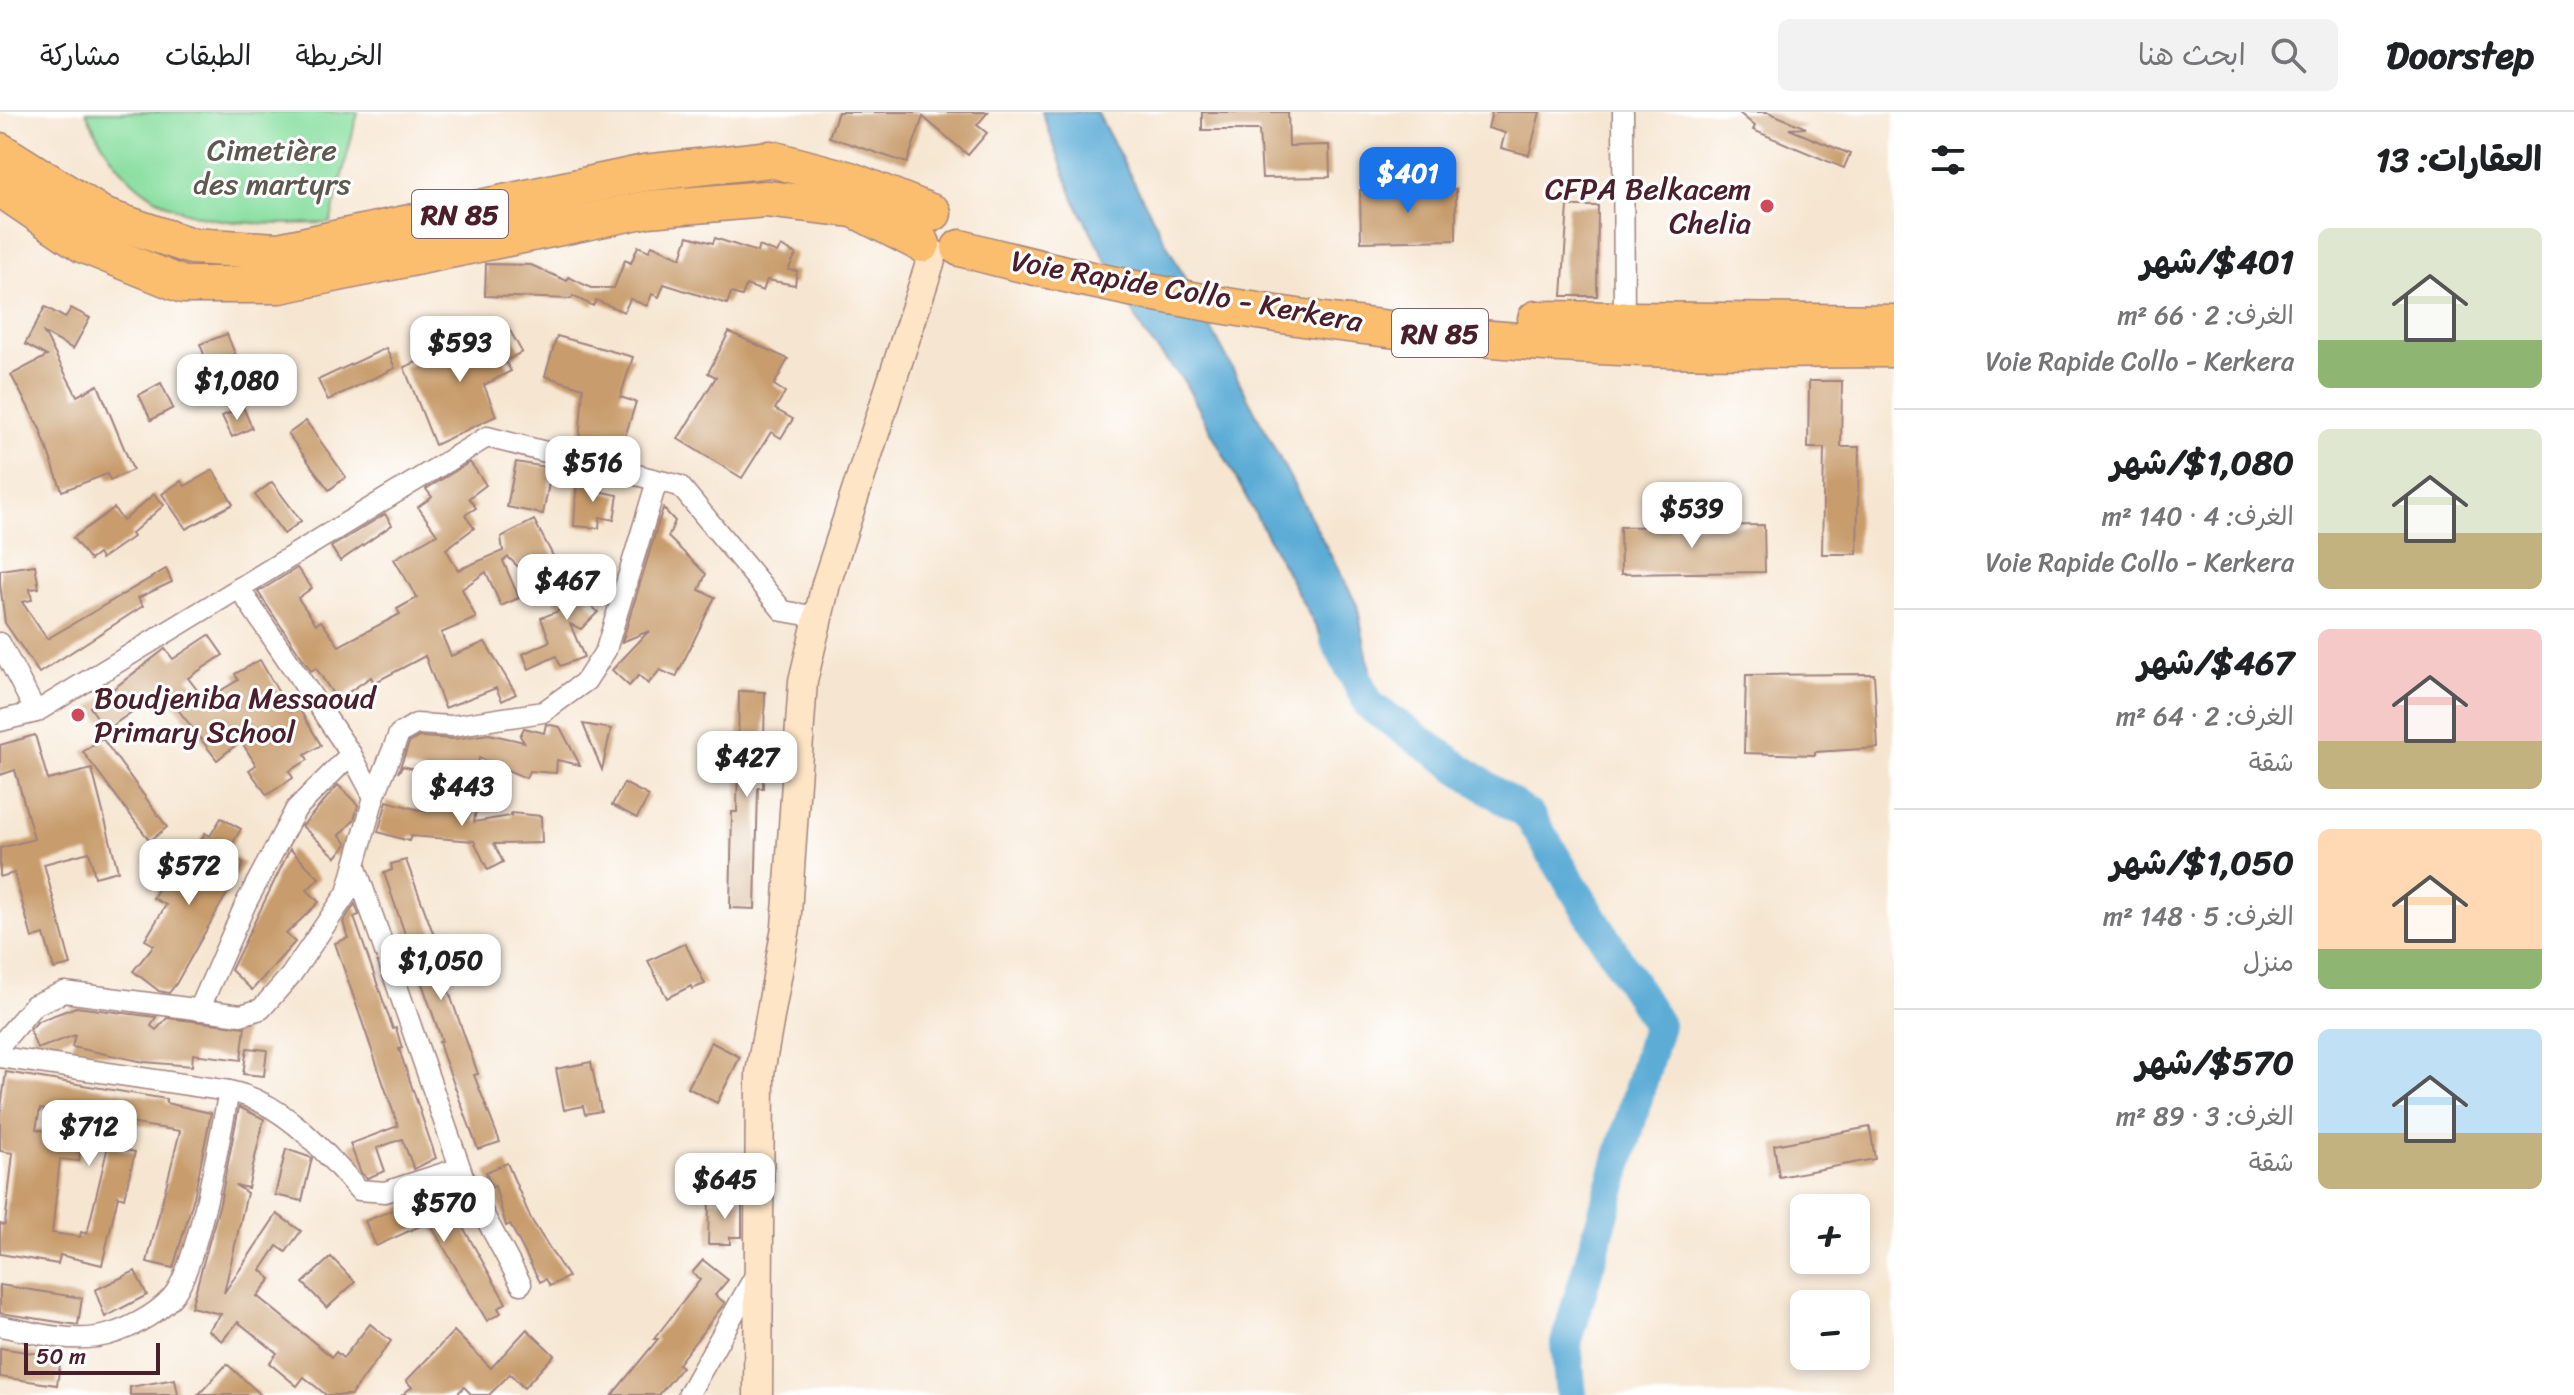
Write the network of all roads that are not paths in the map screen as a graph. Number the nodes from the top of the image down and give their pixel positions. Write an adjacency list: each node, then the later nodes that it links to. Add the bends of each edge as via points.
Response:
1 (1623, 112): 6 (street)
2 (0, 151): 4 (highway, Voie Rapide Collo - Kerkera / RN 85, via 105,217 191,246 278,251 644,173 771,159 850,180)
3 (0, 188): 4 (highway, Voie Rapide Collo - Kerkera / RN 85, via 84,245 183,285 280,285 648,209 766,199 854,209)
4 (942, 237): 6 (highway, Voie Rapide Collo - Kerkera / RN 85, via 1259,301); 10 (main road)
5 (1894, 323): 6 (highway, Voie Rapide Collo - Kerkera / RN 85)
6 (1624, 333): 7 (highway, Voie Rapide Collo - Kerkera / RN 85)
7 (1894, 349)
8 (657, 481): 9 (street, via 487,437); 10 (street, via 680,486 783,611); 15 (street, via 606,650 586,681 543,712 452,726 416,724 399,734)
9 (239, 588): 12 (street); 14 (street)
10 (818, 617): 22 (main road, via 803,681 786,927 760,1073)
11 (0, 643): 12 (street)
12 (36, 712): 13 (street)
13 (0, 721)
14 (351, 754): 15 (street); 17 (street, via 296,809 246,903)
15 (374, 797): 16 (street)
16 (355, 865): 17 (street, via 347,893 261,1009 241,1015); 21 (street)
17 (199, 1010): 18 (street, via 64,992 34,1005)
18 (0, 1045)
19 (0, 1057): 20 (street)
20 (229, 1091): 21 (street, via 257,1097 275,1108 359,1190 385,1192); 24 (street, via 190,1266 173,1296 145,1319 98,1337 61,1338)
21 (460, 1168): 23 (street)
22 (756, 1274): 25 (street); 26 (main road)
23 (521, 1284)
24 (0, 1326)
25 (688, 1395)
26 (758, 1395)

